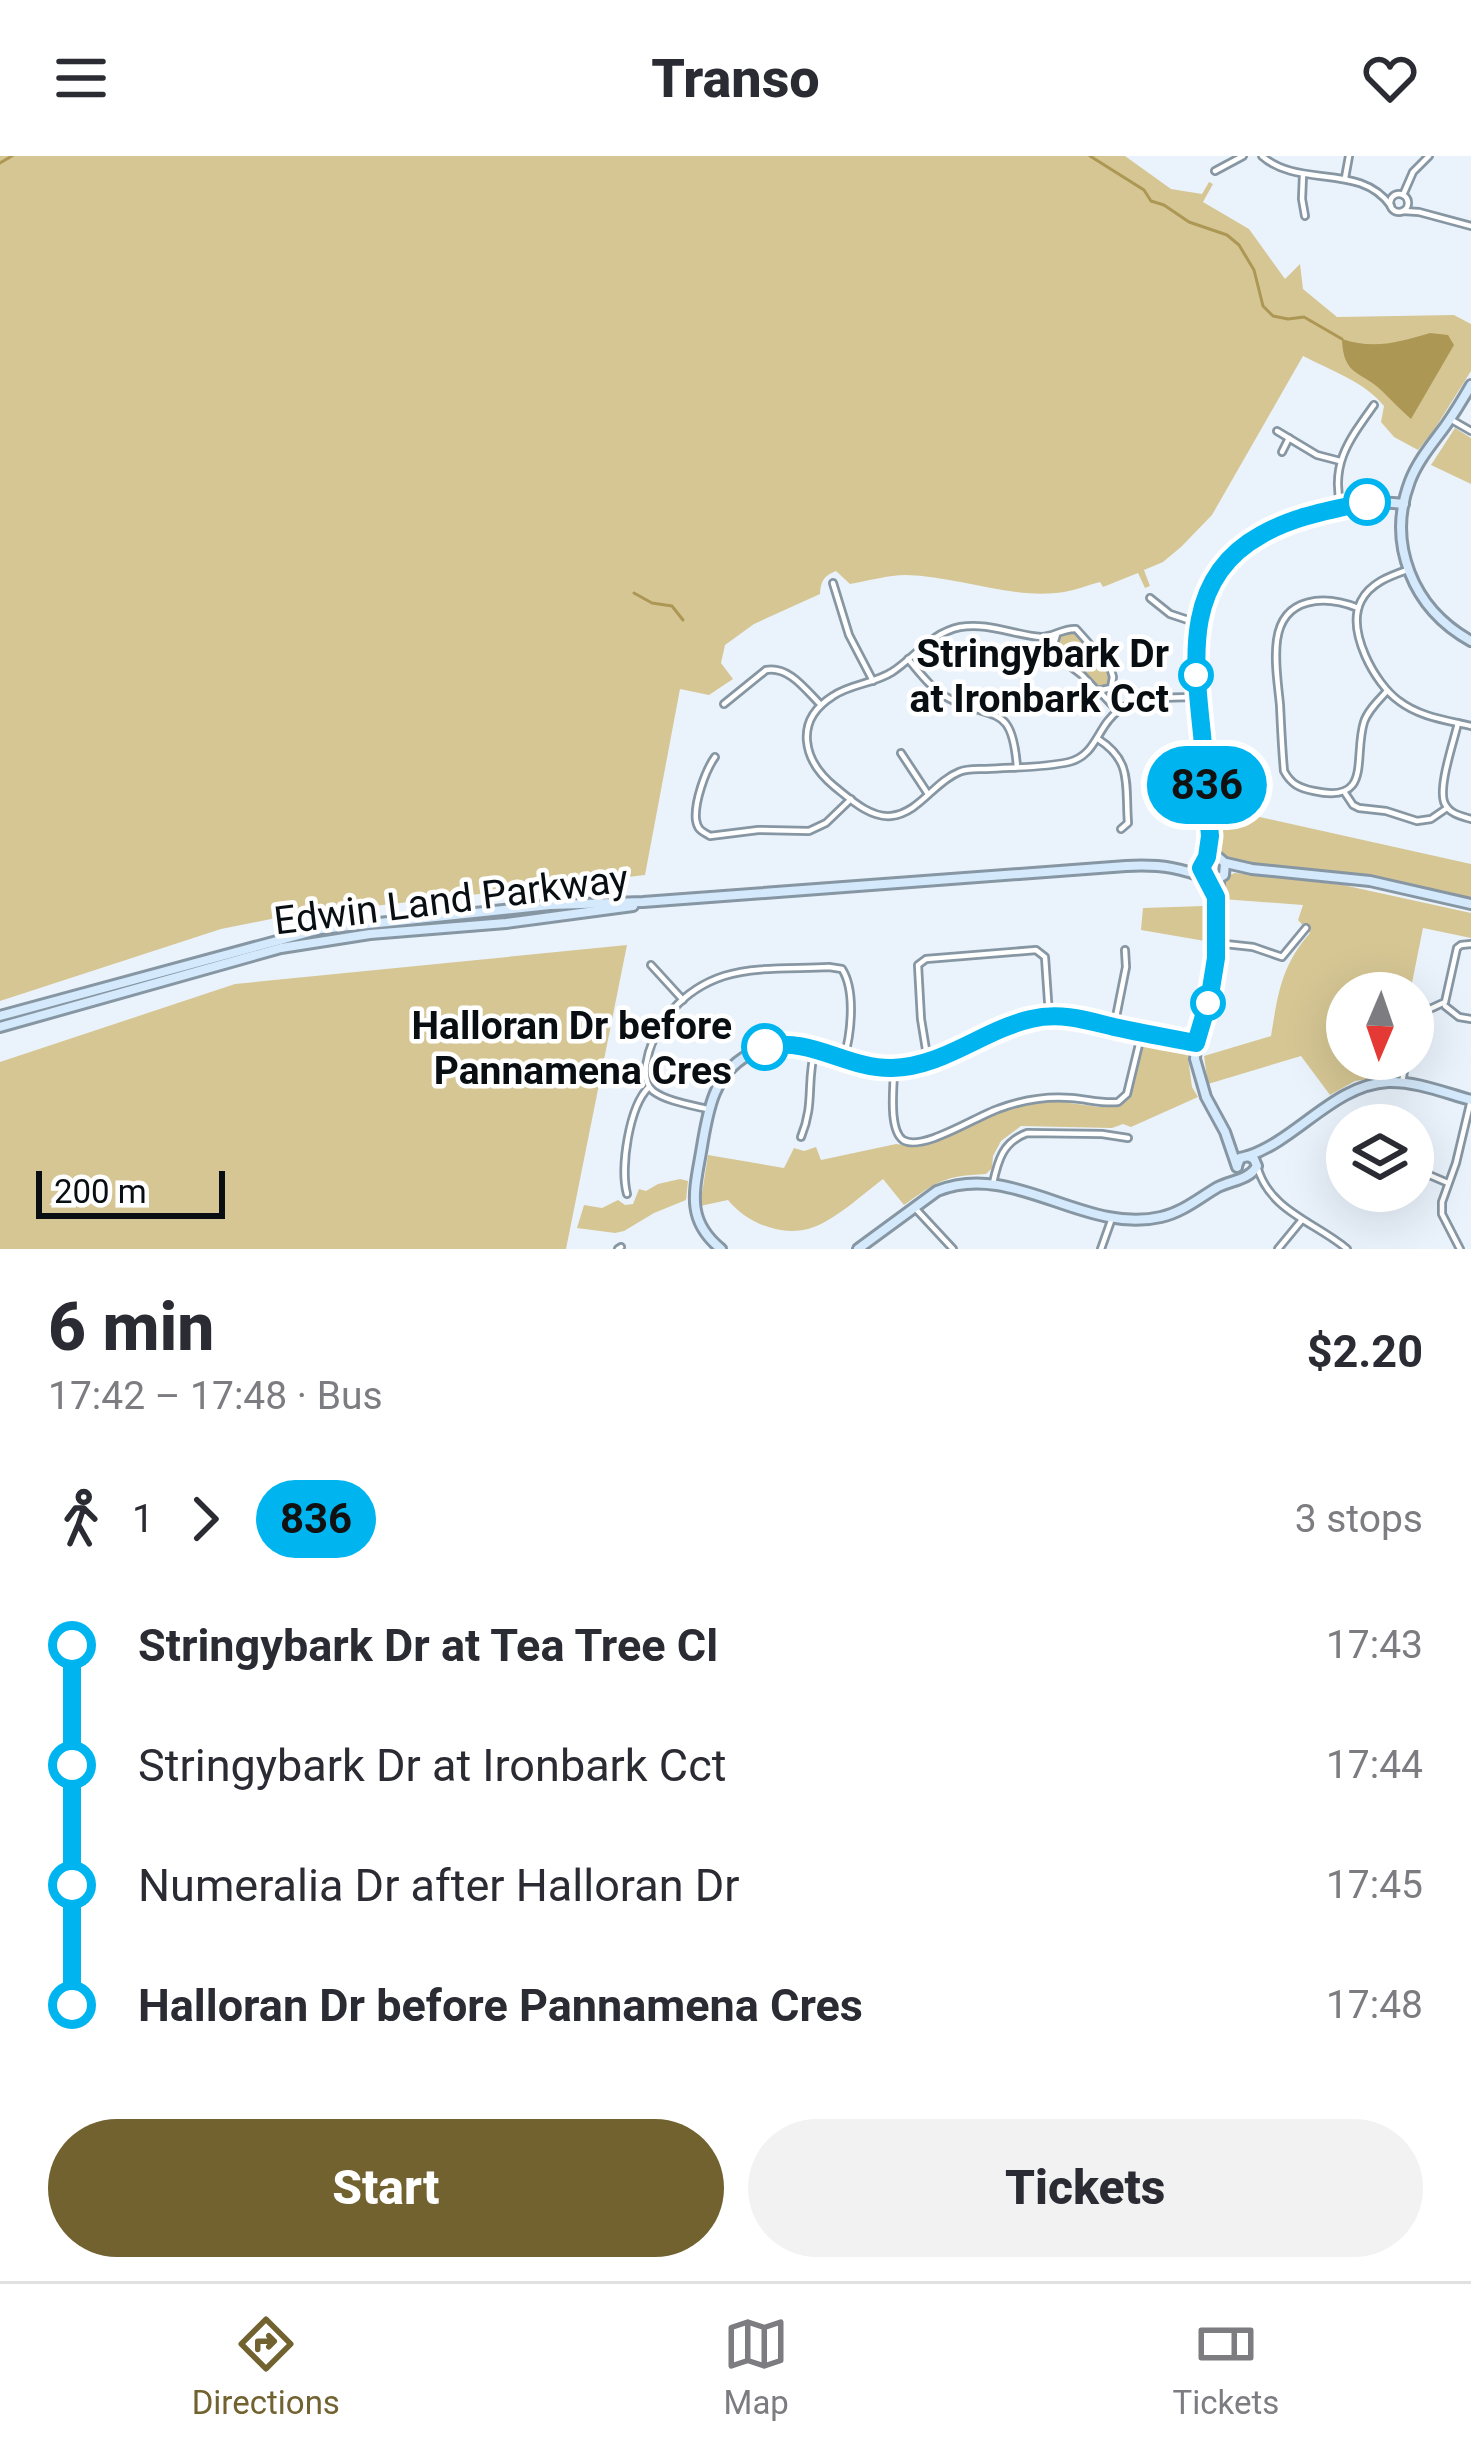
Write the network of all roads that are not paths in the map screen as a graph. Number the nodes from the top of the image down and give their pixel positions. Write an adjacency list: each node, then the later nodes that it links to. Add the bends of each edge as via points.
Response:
1 (1243, 156): 5 (street)
2 (1262, 156): 6 (street)
3 (1349, 156): 7 (street)
4 (1429, 156): 9 (street)
5 (1214, 171)
6 (1303, 175): 7 (street); 13 (street)
7 (1346, 178): 8 (street)
8 (1380, 194): 9 (street); 10 (street)
9 (1402, 197): 10 (street); 11 (street); 12 (street)
10 (1390, 206): 11 (street)
11 (1403, 211): 12 (street)
12 (1419, 212): 14 (street)
13 (1306, 216)
14 (1471, 226)
15 (1471, 385): 17 (street)
16 (1374, 405): 22 (street)
17 (1450, 419): 19 (street); 23 (street, via 1419,463)
18 (1276, 430): 20 (street)
19 (1471, 431)
20 (1289, 438): 21 (street); 22 (street)
21 (1282, 452)
22 (1340, 461): 24 (street)
23 (1404, 504): 24 (street); 25 (street)
24 (1341, 508): 29 (street, via 1246,544 1217,576)
25 (1407, 570): 28 (street, via 1378,581); 32 (street, via 1437,617)
26 (833, 583): 35 (street)
27 (1150, 598): 29 (street)
28 (1358, 608): 38 (street, via 1366,656); 49 (street, via 1309,601 1282,623 1276,644 1284,771 1306,790)
29 (1197, 623): 39 (street)
30 (1057, 634): 31 (street); 33 (street); 36 (street, via 1083,634 1109,664)
31 (1034, 636): 33 (street); 34 (street, via 961,627)
32 (1471, 641)
33 (1054, 650): 37 (street)
34 (908, 659): 35 (street); 48 (street, via 946,698 1005,723)
35 (873, 681): 41 (street)
36 (1112, 686): 37 (street); 42 (street)
37 (1098, 691): 42 (street)
38 (1387, 692): 43 (street, via 1415,711); 49 (street, via 1364,721 1357,778)
39 (1198, 697): 42 (street); 57 (street)
40 (724, 704): 41 (street, via 774,668)
41 (821, 705): 51 (street, via 807,751)
42 (1118, 711): 45 (street)
43 (1458, 723): 44 (street); 52 (street, via 1443,791)
44 (1471, 726)
45 (1098, 740): 48 (street, via 1074,760); 54 (street, via 1122,761)
46 (901, 753): 50 (street)
47 (715, 757): 51 (street, via 696,815 710,836 809,831)
48 (1017, 766): 50 (street, via 959,772)
49 (1344, 792): 52 (street, via 1359,808 1417,821)
50 (928, 794): 51 (street, via 887,816)
51 (850, 799)
52 (1447, 808): 53 (street)
53 (1471, 818)
54 (1128, 823): 55 (street); 56 (street)
55 (1136, 828)
56 (1121, 829)
57 (1214, 868): 58 (street, Edwin Land Parkway, via 1106,867); 59 (street, Edwin Land Parkway, via 1370,881); 61 (street)
58 (704, 897): 68 (street, Edwin Land Parkway, via 321,929); 71 (street, Edwin Land Parkway, via 293,945)
59 (1471, 904)
60 (1306, 928): 61 (street, via 1282,957)
61 (1216, 943): 74 (street)
62 (1471, 944): 66 (street, via 1457,948)
63 (1125, 950): 72 (street)
64 (651, 965): 65 (street)
65 (683, 1000): 76 (street, via 734,974 838,967 848,979); 81 (street, via 653,1041)
66 (1443, 1005): 67 (street); 70 (street)
67 (1434, 1008)
68 (0, 1016)
69 (1049, 1016): 72 (street); 77 (street); 77 (street, via 1045,957 1036,950 921,961)
70 (1471, 1019)
71 (0, 1027)
72 (1114, 1027): 73 (street)
73 (1142, 1032): 74 (street); 78 (street, via 1118,1102 1029,1100 916,1143 894,1128)
74 (1196, 1043): 86 (street, via 1196,1068)
75 (815, 1048): 76 (street); 83 (street, via 777,1044 751,1053 724,1074); 84 (street)
76 (844, 1058): 78 (street)
77 (928, 1062): 78 (street)
78 (894, 1068)
79 (1402, 1080): 80 (street)
80 (1402, 1083): 82 (street); 87 (street, via 1359,1089)
81 (649, 1087): 83 (street); 97 (street, via 631,1129 622,1177)
82 (1471, 1100): 95 (street)
83 (708, 1110): 101 (street, via 694,1204)
84 (801, 1137)
85 (1128, 1138): 93 (street, via 1027,1133 1003,1150)
86 (1230, 1144): 88 (street); 90 (street)
87 (1267, 1149): 88 (street); 89 (street)
88 (1247, 1156): 89 (street); 90 (street)
89 (1257, 1164): 91 (street); 94 (street)
90 (1237, 1166): 91 (street); 96 (street)
91 (1248, 1176): 94 (street); 96 (street)
92 (1434, 1177): 95 (street)
93 (993, 1183): 98 (street, via 951,1185); 99 (street)
94 (1262, 1183): 100 (street)
95 (1448, 1183): 107 (street, via 1442,1210)
96 (1224, 1184): 99 (street, via 1161,1217)
97 (627, 1194)
98 (914, 1207): 102 (street); 103 (street)
99 (1112, 1218): 104 (street)
100 (1301, 1221): 105 (street); 106 (street)
101 (718, 1248)
102 (858, 1249)
103 (953, 1249)
104 (1101, 1249)
105 (1277, 1249)
106 (1346, 1249)
107 (1460, 1249)

